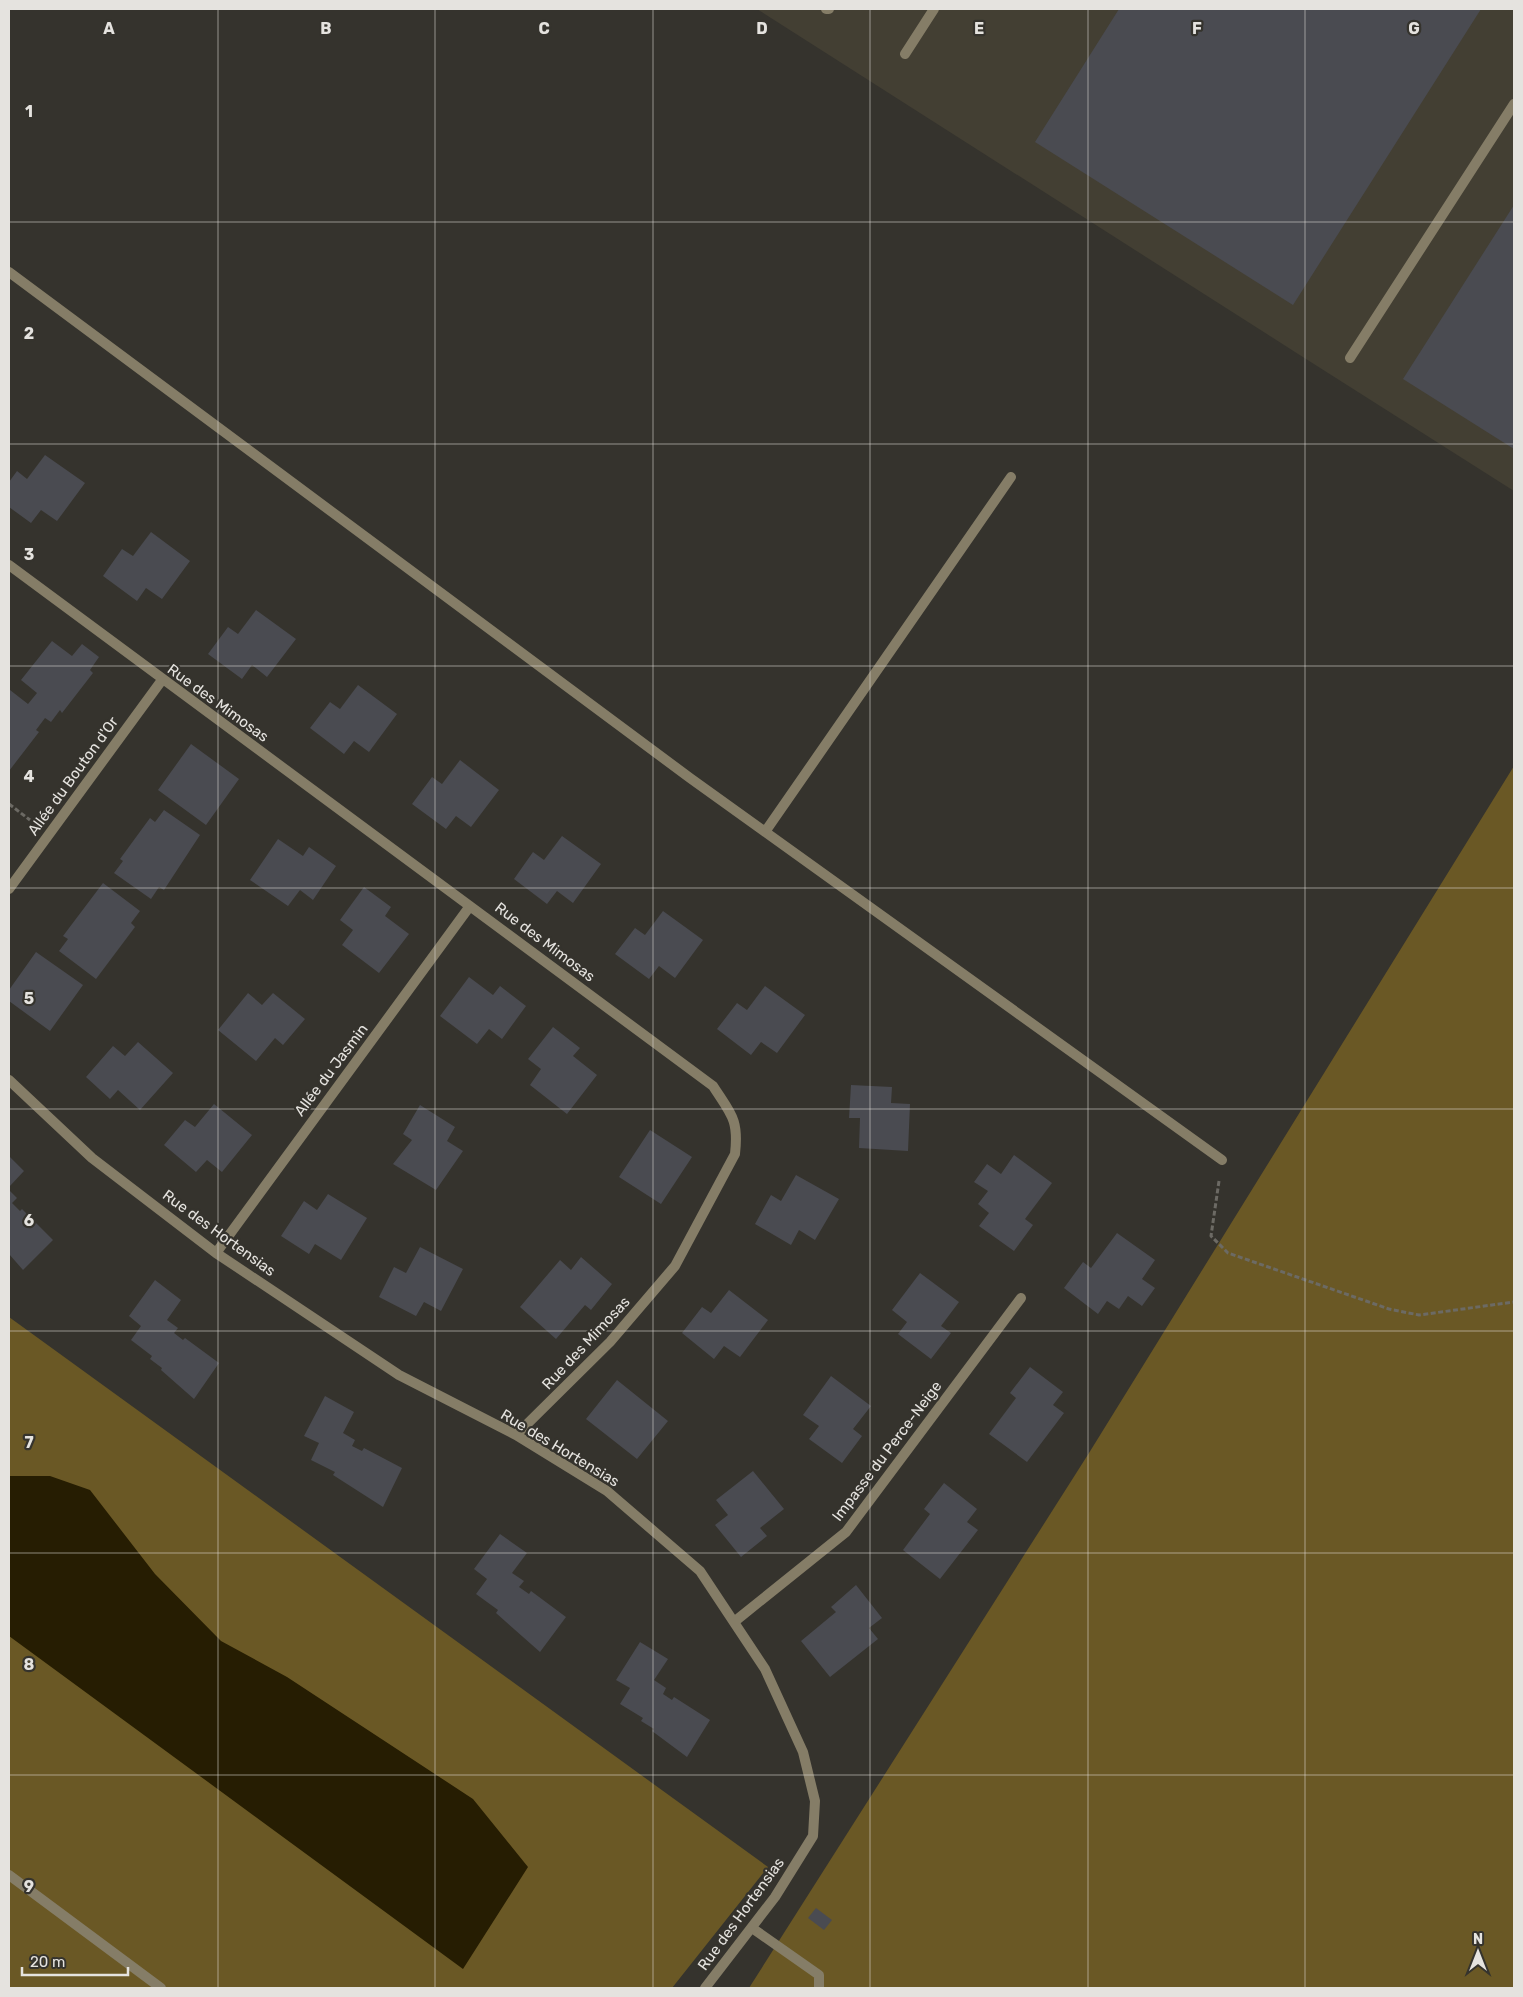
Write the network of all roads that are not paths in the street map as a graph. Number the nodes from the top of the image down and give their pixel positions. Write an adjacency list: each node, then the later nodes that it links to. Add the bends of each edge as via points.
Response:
1 (934, 9): 2 (street)
2 (905, 54)
3 (1514, 104): 5 (street)
4 (9, 272): 9 (street)
5 (1350, 358)
6 (1011, 477): 9 (street)
7 (9, 565): 8 (street, Rue des Mimosas)
8 (162, 680): 10 (street, Allée du Bouton d'Or); 11 (street, Rue des Mimosas)
9 (765, 832): 13 (street)
10 (9, 889)
11 (470, 906): 14 (street, Allée du Jasmin); 16 (street, Rue des Mimosas, via 713,1086 734,1119 737,1134 735,1154 675,1266 610,1342)
12 (9, 1080): 14 (street, Rue des Hortensias, via 92,1158)
13 (1222, 1160)
14 (216, 1253): 16 (street, Rue des Hortensias, via 398,1375)
15 (1021, 1298): 17 (street, Impasse du Perce-Neige, via 846,1532)
16 (516, 1435): 17 (street, Rue des Hortensias, via 606,1491 693,1564)
17 (734, 1622): 19 (street, Rue des Hortensias, via 765,1669 803,1752 815,1802 813,1836 775,1898)
18 (9, 1875): 20 (street)
19 (752, 1928): 21 (street, Rue des Hortensias); 22 (street, via 819,1975)
20 (161, 1988)
21 (705, 1988)
22 (819, 1988)

